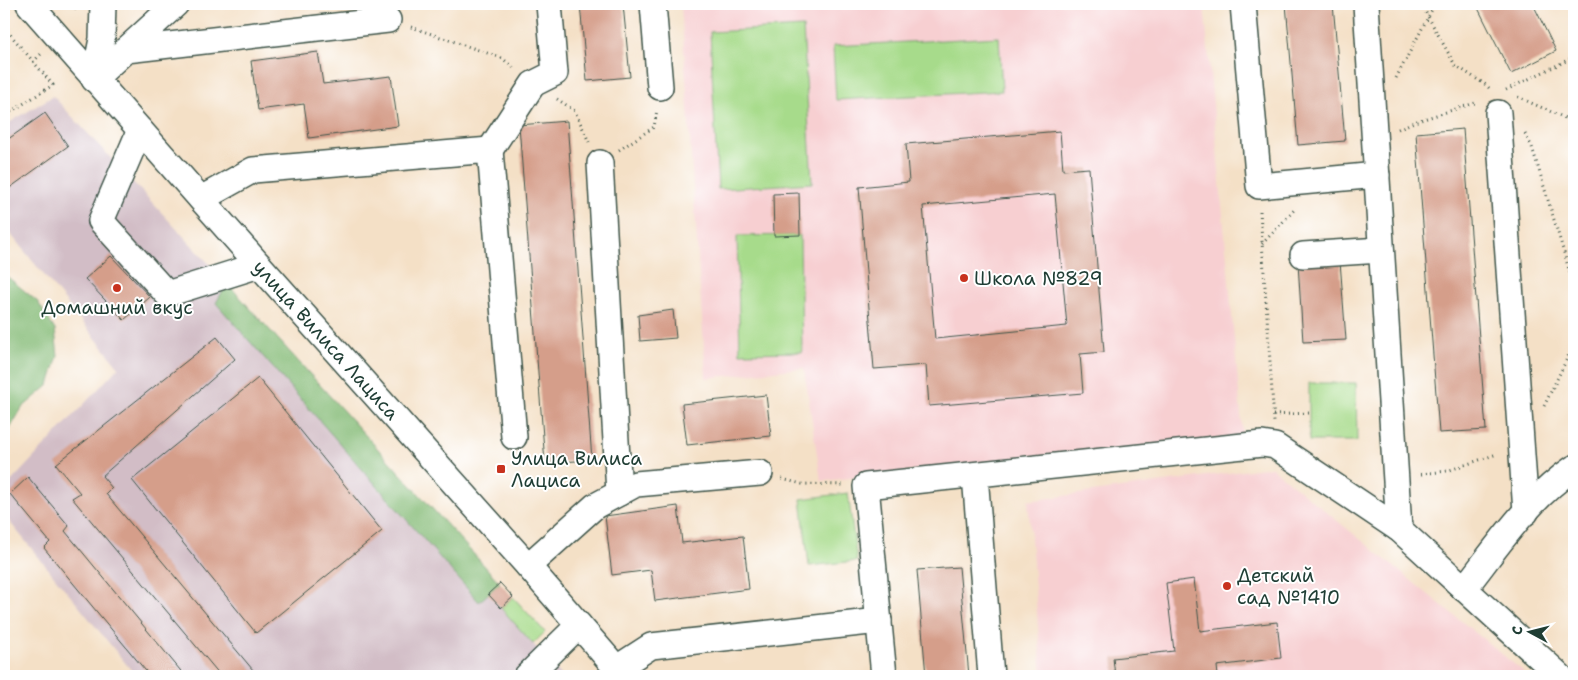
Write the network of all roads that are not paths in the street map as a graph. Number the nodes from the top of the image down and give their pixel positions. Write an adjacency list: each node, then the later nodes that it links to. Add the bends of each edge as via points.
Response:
1 (29, 4): 10 (street, улица Вилиса Лациса)
2 (103, 4): 10 (street, via 102,40)
3 (176, 4): 9 (street)
4 (549, 4): 14 (street, via 555,74 532,84)
5 (653, 4): 11 (street)
6 (1242, 4): 16 (street, via 1259,186)
7 (1366, 4): 16 (street)
8 (388, 20): 9 (street)
9 (126, 50): 10 (street)
10 (94, 79): 13 (street, улица Вилиса Лациса)
11 (660, 87)
12 (1505, 100): 26 (street, via 1520,447)
13 (140, 130): 17 (street, улица Вилиса Лациса); 20 (street, via 101,221 167,294)
14 (490, 150): 17 (street, via 253,170); 21 (street)
15 (600, 163): 25 (street)
16 (1377, 175): 18 (street)
17 (201, 199): 20 (street, улица Вилиса Лациса)
18 (1382, 250): 19 (street); 27 (street)
19 (1303, 255)
20 (258, 265): 28 (street, улица Вилиса Лациса)
21 (514, 437)
22 (1574, 468): 26 (street)
23 (760, 473): 25 (street, via 636,484)
24 (975, 475): 27 (street, via 1262,444 1275,446); 30 (street, via 866,486); 35 (street)
25 (619, 493): 28 (street, via 595,506)
26 (1526, 512): 29 (street)
27 (1399, 529): 29 (street)
28 (528, 566): 31 (street, улица Вилиса Лациса)
29 (1464, 589): 36 (street)
30 (879, 621): 32 (street, via 651,646); 34 (street)
31 (579, 625): 32 (street, улица Вилиса Лациса); 33 (street)
32 (620, 672)
33 (527, 676)
34 (884, 676)
35 (991, 676)
36 (1560, 676)

